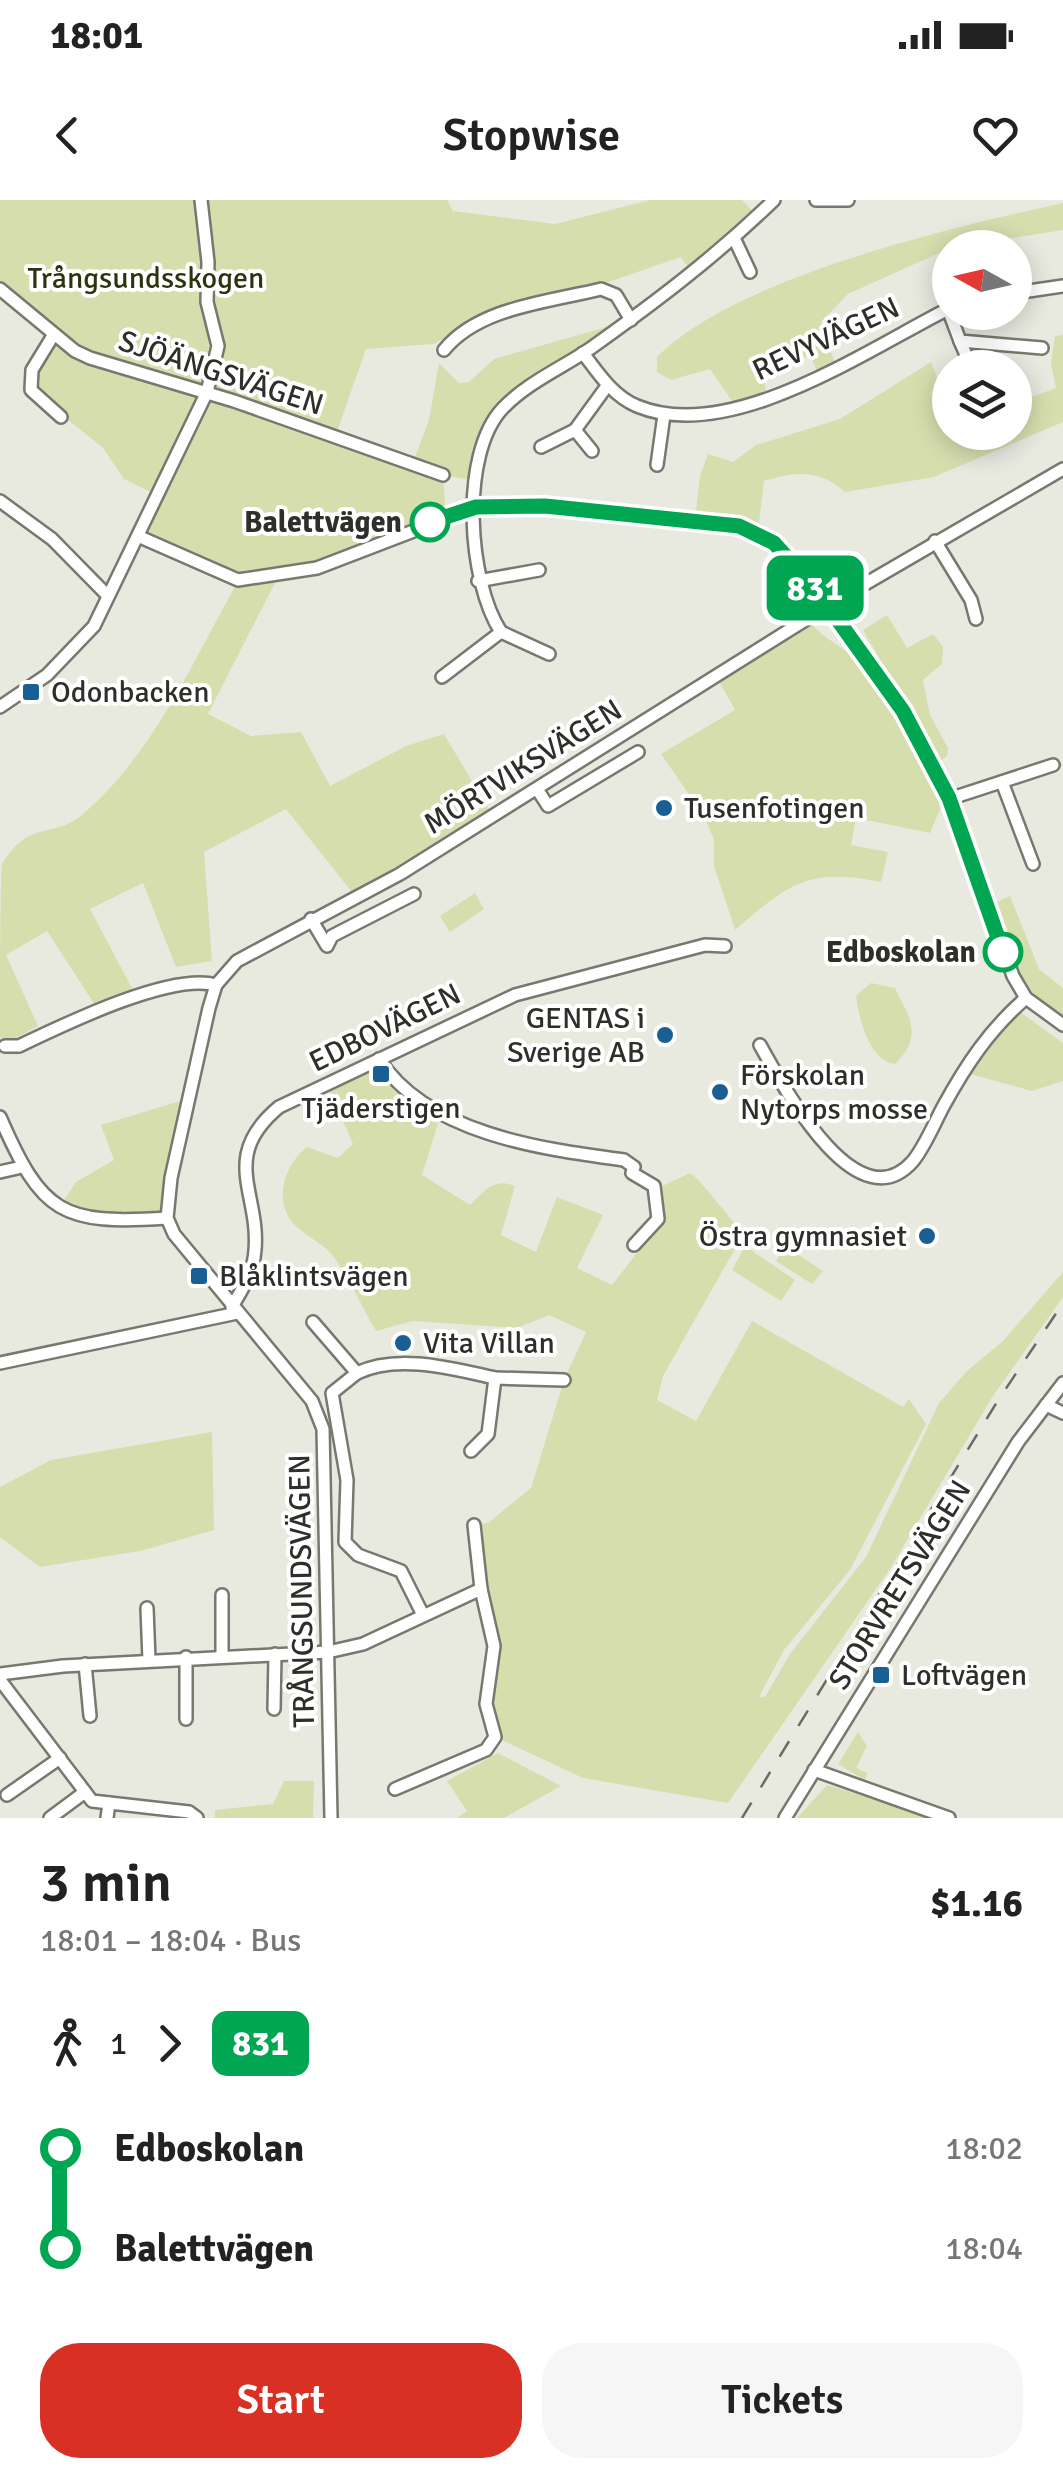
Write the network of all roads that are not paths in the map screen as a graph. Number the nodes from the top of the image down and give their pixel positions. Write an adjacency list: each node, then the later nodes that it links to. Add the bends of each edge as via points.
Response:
1 (201, 200): 20 (street, via 207,302 218,346)
2 (774, 200): 5 (street)
3 (816, 200): 4 (street)
4 (848, 200)
5 (734, 238): 6 (street); 11 (street)
6 (750, 272)
7 (1063, 286): 9 (street)
8 (0, 289): 13 (street, SJÖÄNGSVÄGEN)
9 (1032, 291)
10 (932, 317): 21 (street, REVYVÄGEN, via 795,387 726,410)
11 (630, 320): 16 (street, via 616,295 601,289 484,319); 18 (street)
12 (956, 330): 14 (street, REVYVÄGEN)
13 (54, 334): 20 (street, SJÖÄNGSVÄGEN, via 90,358); 22 (street, via 32,370 31,390)
14 (960, 341): 15 (street); 17 (street, REVYVÄGEN)
15 (1042, 348)
16 (444, 350)
17 (964, 350)
18 (583, 353): 19 (street, REVYVÄGEN); 30 (street, via 501,409 482,453)
19 (607, 386): 21 (street, REVYVÄGEN, via 634,405); 23 (street)
20 (207, 392): 28 (street, SJÖÄNGSVÄGEN); 31 (street)
21 (664, 414): 26 (street)
22 (61, 417)
23 (575, 430): 24 (street); 25 (street)
24 (541, 446)
25 (592, 451)
26 (657, 465)
27 (1063, 469): 32 (street, MÖRTVIKSVÄGEN)
28 (443, 475)
29 (0, 501): 35 (street, via 52,539)
30 (476, 507): 31 (street, via 317,568 238,580); 34 (street); 36 (street, via 564,507 739,526 789,556)
31 (140, 537): 35 (street)
32 (935, 541): 36 (street, MÖRTVIKSVÄGEN); 37 (street)
33 (538, 570): 34 (street)
34 (478, 581): 38 (street)
35 (108, 596): 41 (street, via 94,626 47,675)
36 (827, 606): 45 (street, MÖRTVIKSVÄGEN); 46 (street, via 903,711)
37 (976, 619)
38 (501, 632): 39 (street); 40 (street)
39 (549, 654)
40 (442, 678)
41 (0, 708)
42 (638, 752): 45 (street, via 548,806)
43 (1054, 765): 44 (street)
44 (1002, 782): 46 (street); 47 (street)
45 (537, 789): 49 (street, MÖRTVIKSVÄGEN, via 400,874)
46 (949, 798): 52 (street)
47 (1033, 864)
48 (414, 894): 49 (street, via 332,936 327,946)
49 (311, 918): 51 (street, MÖRTVIKSVÄGEN, via 256,948)
50 (724, 946): 56 (street, EDBOVÄGEN, via 706,945 515,995)
51 (216, 985): 55 (street, via 200,980 164,990); 60 (street)
52 (1026, 998): 53 (street); 54 (street, via 985,1037 914,1160 888,1176 858,1169 816,1136)
53 (1063, 1025)
54 (760, 1045)
55 (5, 1046)
56 (379, 1059): 61 (street, via 404,1091 440,1114 634,1167 632,1173 654,1186 659,1206 658,1220); 62 (street, EDBOVÄGEN, via 279,1107 259,1128 246,1174 255,1252)
57 (0, 1117): 58 (street)
58 (22, 1168): 59 (street); 60 (street, via 45,1197 76,1217)
59 (0, 1172)
60 (167, 1218): 62 (street, TRÅNGSUNDSVÄGEN)
61 (634, 1245)
62 (235, 1310): 64 (street); 77 (street, TRÅNGSUNDSVÄGEN, via 312,1401 323,1429)
63 (313, 1322): 65 (street)
64 (0, 1362)
65 (357, 1373): 66 (street, via 404,1364); 76 (street, via 332,1393 347,1480 345,1542 358,1555 402,1571)
66 (495, 1378): 67 (street); 71 (street, via 488,1434)
67 (564, 1380)
68 (1063, 1382): 69 (street, STORVRETSVÄGEN)
69 (1046, 1405): 70 (street); 88 (street, STORVRETSVÄGEN)
70 (1063, 1412)
71 (471, 1451)
72 (474, 1525): 73 (street)
73 (481, 1589): 76 (street); 89 (street, via 494,1646 486,1704 495,1737 486,1750)
74 (222, 1595): 79 (street)
75 (147, 1608): 81 (street)
76 (422, 1613): 77 (street, via 363,1644)
77 (328, 1652): 78 (street); 96 (street, TRÅNGSUNDSVÄGEN)
78 (275, 1654): 79 (street); 84 (street)
79 (222, 1656): 80 (street)
80 (186, 1658): 81 (street); 86 (street)
81 (149, 1660): 82 (street)
82 (85, 1664): 83 (street); 85 (street)
83 (0, 1677): 87 (street)
84 (274, 1709)
85 (90, 1716)
86 (186, 1719)
87 (60, 1758): 90 (street); 91 (street)
88 (814, 1770): 97 (street, STORVRETSVÄGEN); 98 (street)
89 (395, 1789)
90 (85, 1792): 92 (street, via 92,1802); 93 (street)
91 (6, 1795)
92 (110, 1803): 94 (street); 95 (street)
93 (50, 1818)
94 (107, 1818)
95 (197, 1818)
96 (331, 1818)
97 (785, 1818)
98 (949, 1818)

